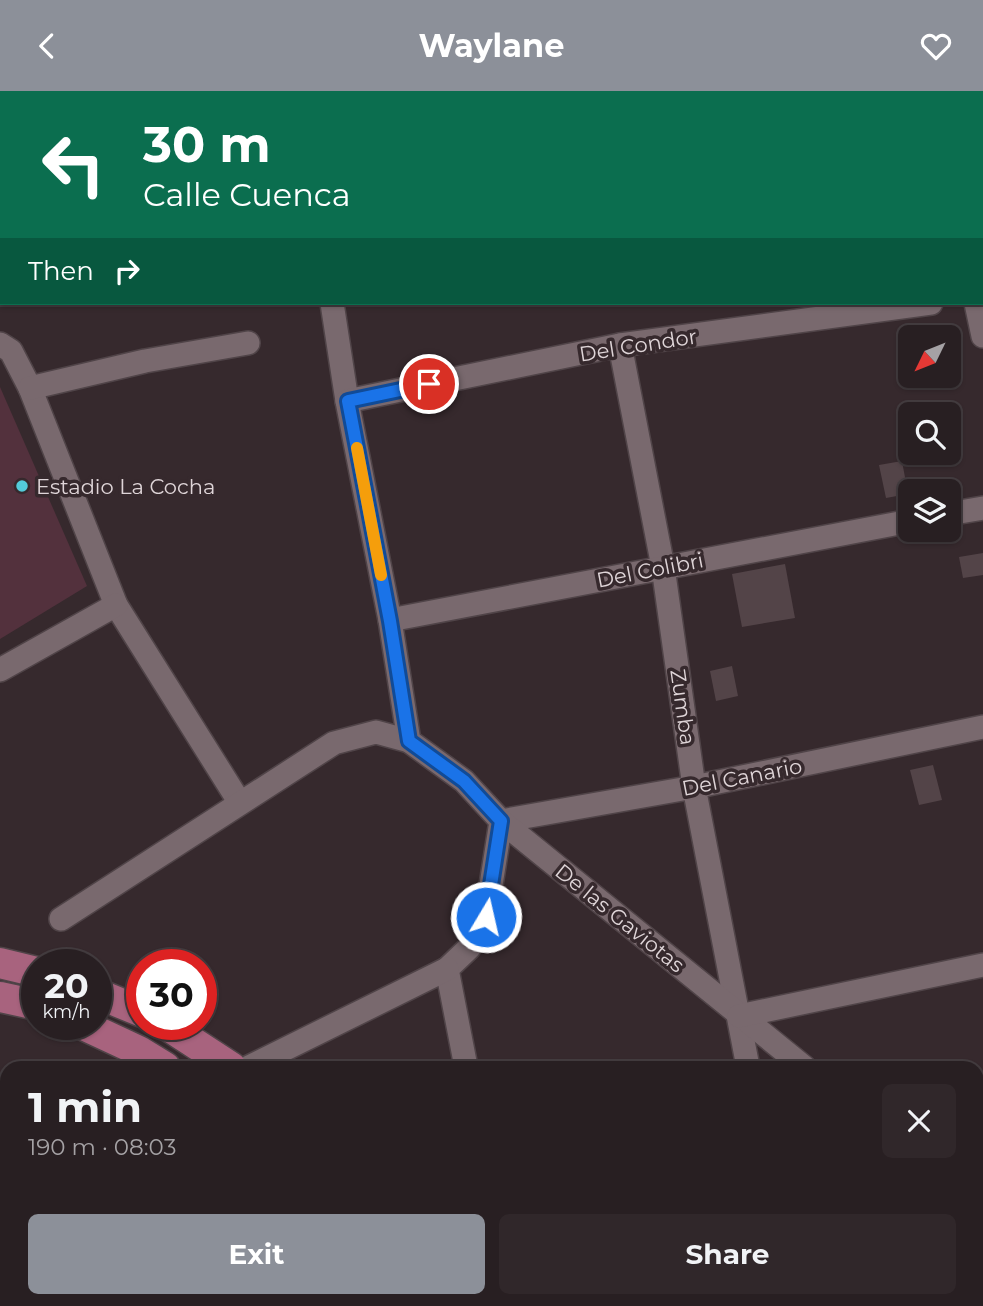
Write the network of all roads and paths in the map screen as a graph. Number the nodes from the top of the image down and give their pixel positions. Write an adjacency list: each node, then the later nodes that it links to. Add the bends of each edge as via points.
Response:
1 (332, 305): 9 (street)
2 (916, 305): 7 (street, Del Condor)
3 (976, 305): 4 (street)
4 (983, 336)
5 (248, 343): 8 (street, via 145,361)
6 (0, 344): 8 (street, via 11,351)
7 (620, 345): 9 (street, Del Condor); 13 (street, Zumba)
8 (30, 389): 14 (street)
9 (348, 401): 15 (street)
10 (983, 508): 11 (street)
11 (961, 512)
12 (898, 523): 13 (street, Del Colibri)
13 (663, 567): 15 (street, Del Colibri); 19 (street, Zumba)
14 (116, 605): 16 (street); 20 (street)
15 (390, 621): 18 (street)
16 (0, 670)
17 (983, 727): 19 (street, Del Canario)
18 (409, 741): 20 (street, via 376,732 334,743); 21 (street, De las Gaviotas, via 464,781)
19 (694, 787): 21 (street, Del Canario); 29 (street, Zumba)
20 (240, 803): 22 (street)
21 (501, 821): 26 (street, via 486,917 469,948); 29 (street, De las Gaviotas)
22 (61, 919)
23 (0, 963): 25 (main road)
24 (983, 965): 29 (street)
25 (21, 968)
26 (447, 969): 34 (street); 35 (street)
27 (0, 997): 28 (main road)
28 (21, 1002)
29 (739, 1016): 36 (street, Zumba); 37 (street, De las Gaviotas)
30 (112, 1038): 32 (main road)
31 (190, 1040): 33 (main road)
32 (155, 1061)
33 (223, 1061)
34 (260, 1061)
35 (465, 1061)
36 (747, 1061)
37 (796, 1061)

